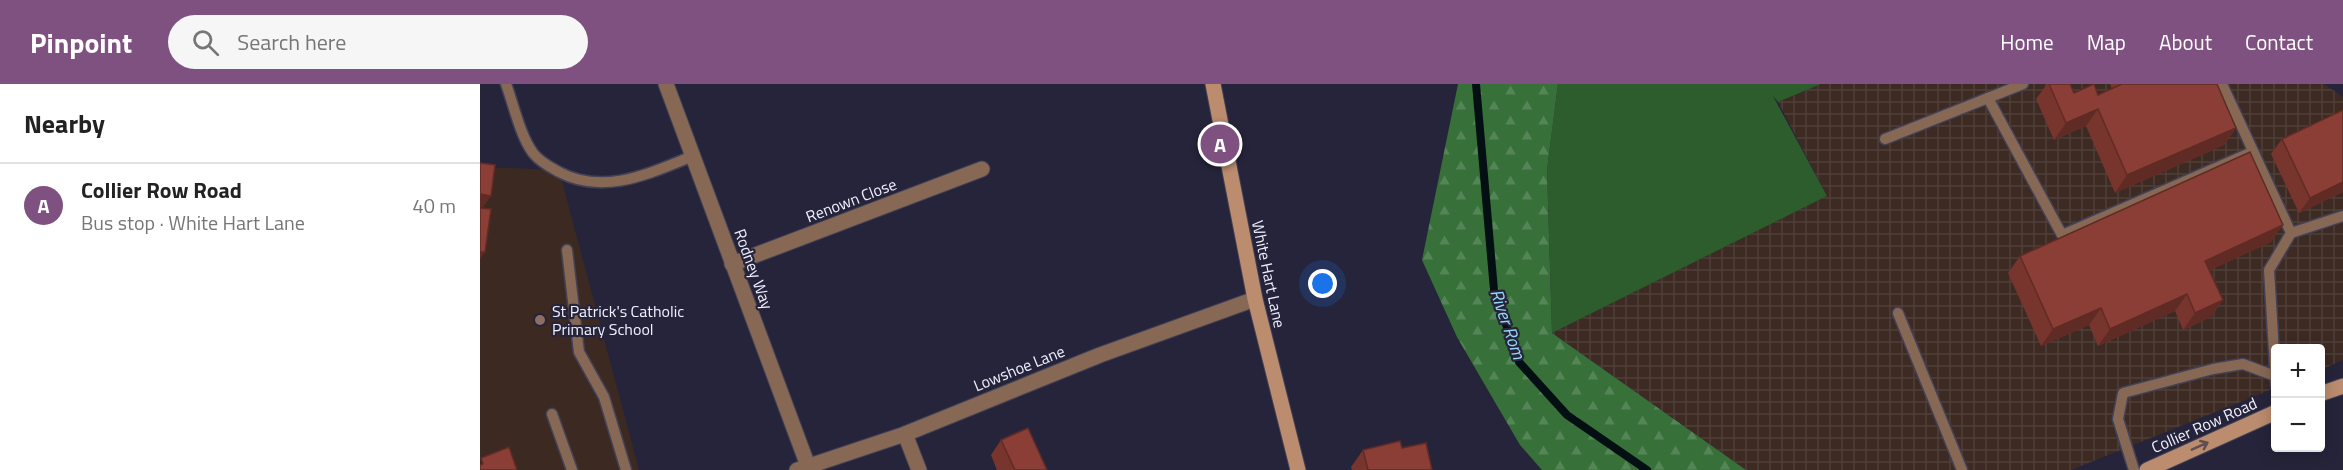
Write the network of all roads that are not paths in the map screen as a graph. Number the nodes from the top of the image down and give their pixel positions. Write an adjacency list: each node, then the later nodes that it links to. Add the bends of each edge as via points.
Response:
1 (506, 84): 9 (lane, via 533,154 568,177 616,182)
2 (666, 84): 9 (street, Rodney Way)
3 (1213, 84): 15 (street, White Hart Lane)
4 (2023, 84): 6 (lane)
5 (2222, 84): 8 (lane)
6 (1988, 98): 7 (lane); 8 (lane, via 2062,235)
7 (1885, 139)
8 (2252, 152): 12 (lane)
9 (693, 156): 14 (street, Rodney Way)
10 (982, 169): 14 (street, Renown Close)
11 (2343, 216): 12 (lane)
12 (2291, 233): 17 (lane, via 2269,270)
13 (567, 250): 26 (lane, via 579,352 604,397)
14 (732, 264): 24 (street, Rodney Way)
15 (1255, 299): 23 (street, Lowshoe Lane, via 1100,355); 28 (street, White Hart Lane)
16 (1898, 313): 29 (lane)
17 (2273, 344)
18 (2271, 378): 30 (lane, via 2243,364 2123,393 2118,419)
19 (2343, 386): 20 (street)
20 (2325, 392)
21 (552, 414): 25 (lane)
22 (2271, 414): 31 (street, Collier Row Road, one-way to 22)
23 (905, 435): 24 (street, Lowshoe Lane); 27 (street)
24 (803, 468)
25 (572, 470)
26 (626, 470)
27 (919, 470)
28 (1298, 470)
29 (1962, 470)
30 (2134, 470)
31 (2147, 470)

